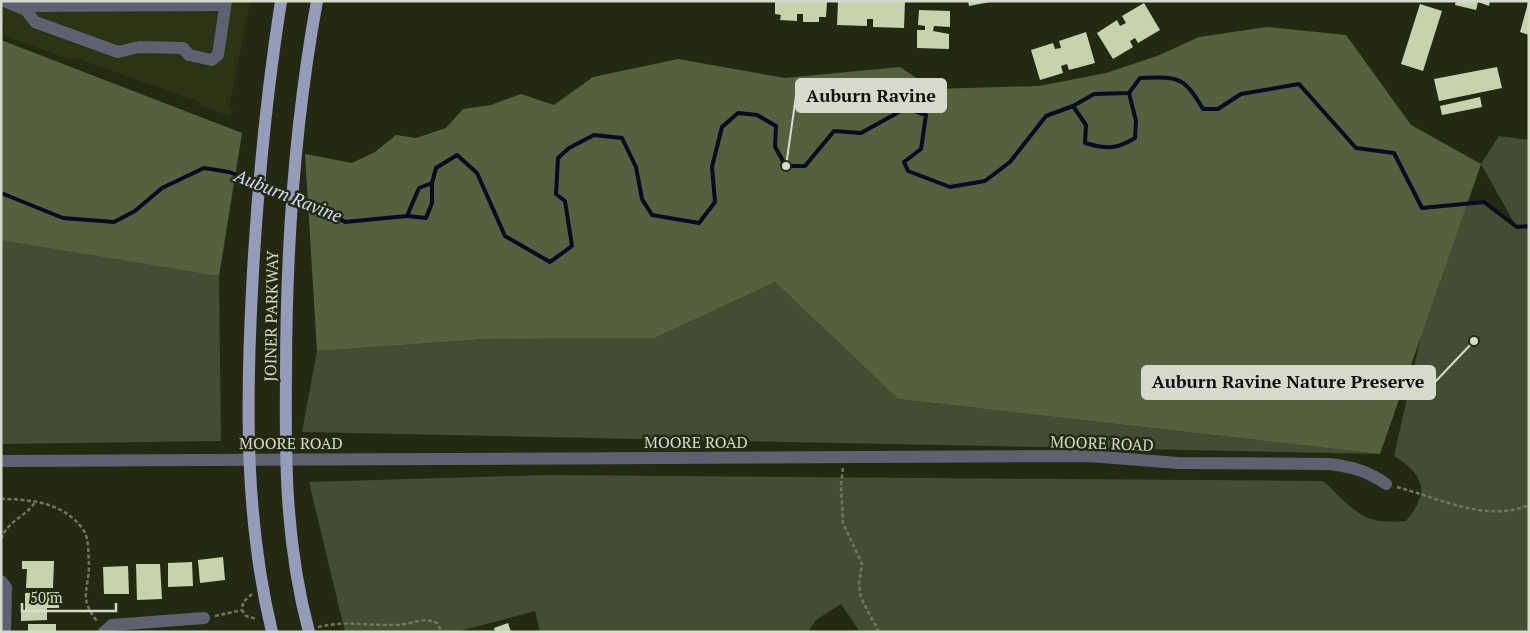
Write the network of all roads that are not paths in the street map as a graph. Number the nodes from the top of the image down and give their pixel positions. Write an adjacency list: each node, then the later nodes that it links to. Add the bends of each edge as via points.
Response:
1 (4, 1): 5 (street)
2 (281, 1): 6 (main road, JOINER PARKWAY, via 262,140 255,225 249,345)
3 (317, 1): 7 (main road, JOINER PARKWAY, via 305,64 288,235)
4 (226, 3): 5 (street, via 30,6); 5 (street, via 218,55 212,60 189,55 183,48 139,47 118,52 35,22)
5 (26, 10)
6 (249, 459): 7 (street, MOORE ROAD); 8 (street, MOORE ROAD); 15 (main road, JOINER PARKWAY, via 253,527)
7 (285, 459): 9 (street, MOORE ROAD, via 1089,456 1178,463 1330,464 1352,467); 13 (main road, JOINER PARKWAY, via 292,554)
8 (1, 461)
9 (1386, 484)
10 (1, 581): 14 (street, via 6,587)
11 (204, 618): 12 (street, via 112,625)
12 (104, 631)
13 (308, 631)
14 (4, 632)
15 (272, 632)

